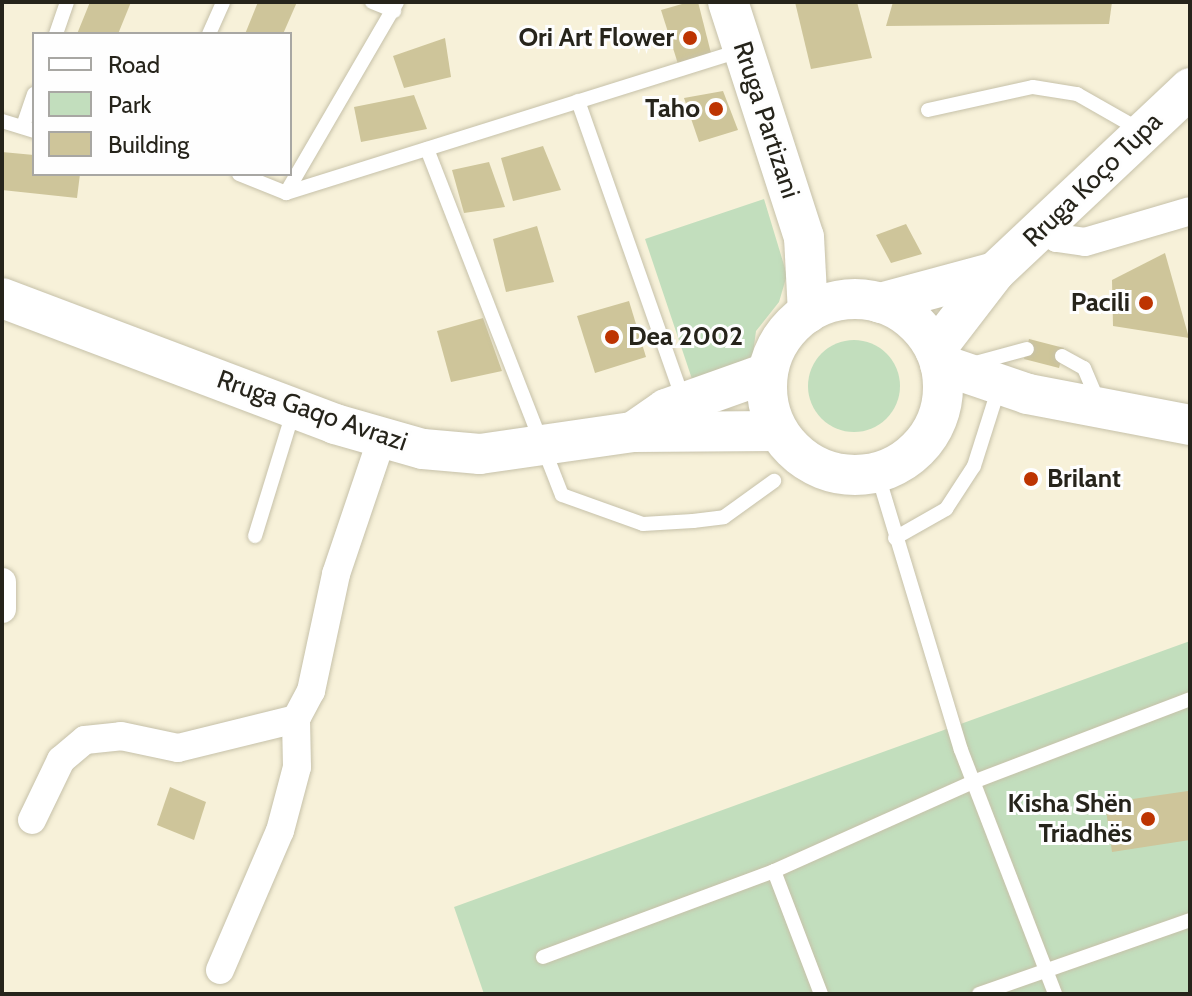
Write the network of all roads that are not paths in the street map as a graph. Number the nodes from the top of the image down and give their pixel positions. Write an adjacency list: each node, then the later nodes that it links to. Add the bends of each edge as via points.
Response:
1 (67, 2): 6 (lane)
2 (223, 2): 7 (lane)
3 (372, 2): 5 (lane)
4 (728, 2): 8 (main road, Rruga Partizani)
5 (395, 6): 18 (lane)
6 (57, 32)
7 (210, 32)
8 (744, 49): 10 (lane); 23 (main road, Rruga Partizani)
9 (1190, 88): 15 (main road, Rruga Koço Tupa)
10 (578, 101): 16 (lane); 33 (lane)
11 (32, 106): 14 (lane)
12 (928, 110): 15 (lane, via 1033,87 1077,94)
13 (2, 121): 14 (lane)
14 (28, 129)
15 (1144, 133): 21 (main road, Rruga Koço Tupa)
16 (427, 149): 18 (lane); 41 (lane)
17 (244, 176): 18 (lane)
18 (286, 193)
19 (1190, 211): 20 (street)
20 (1160, 221): 21 (street, via 1085,242 1057,238); 22 (street)
21 (1046, 228): 24 (main road, Rruga Koço Tupa)
22 (1190, 230)
23 (804, 237): 26 (main road, Rruga Partizani); 27 (main road, Rruga Partizani)
24 (995, 272): 26 (main road, Rruga Koço Tupa); 30 (main road, Rruga Koço Tupa)
25 (2, 298): 35 (main road, Rruga Gaqo Avrazi)
26 (865, 301): 27 (main road); 30 (main road, via 918,325)
27 (808, 313): 31 (main road, via 777,345)
28 (1027, 349): 30 (lane)
29 (1062, 356): 34 (lane, via 1084,368)
30 (945, 361): 32 (main road); 36 (main road)
31 (767, 373): 33 (main road, Rruga Gaqo Avrazi); 38 (main road)
32 (1011, 398): 34 (main road); 36 (main road); 45 (lane, via 946,509)
33 (685, 405): 39 (main road, Rruga Gaqo Avrazi)
34 (1101, 408): 37 (main road)
35 (294, 409): 40 (main road, Rruga Gaqo Avrazi); 44 (lane)
36 (940, 409): 42 (main road, via 919,447)
37 (1190, 425)
38 (778, 431): 39 (main road, Rruga Gaqo Avrazi); 42 (main road, via 823,469)
39 (633, 432): 41 (main road, Rruga Gaqo Avrazi)
40 (382, 438): 41 (main road, Rruga Gaqo Avrazi, via 449,453); 49 (street, via 336,574 311,691)
41 (544, 448): 43 (lane, via 562,495 643,524 724,517)
42 (877, 472): 45 (lane)
43 (774, 481)
44 (255, 536)
45 (895, 538): 50 (lane)
46 (2, 582): 47 (street)
47 (2, 609)
48 (1190, 699): 50 (lane)
49 (296, 719): 51 (street, via 178,748 121,736 85,740 61,760); 55 (street, via 297,767 280,831)
50 (973, 782): 52 (lane); 56 (lane)
51 (32, 820)
52 (774, 871): 54 (lane); 57 (lane)
53 (1190, 920): 56 (lane)
54 (543, 957)
55 (220, 970)
56 (1047, 970): 58 (lane); 59 (lane)
57 (821, 994)
58 (979, 994)
59 (1055, 994)

